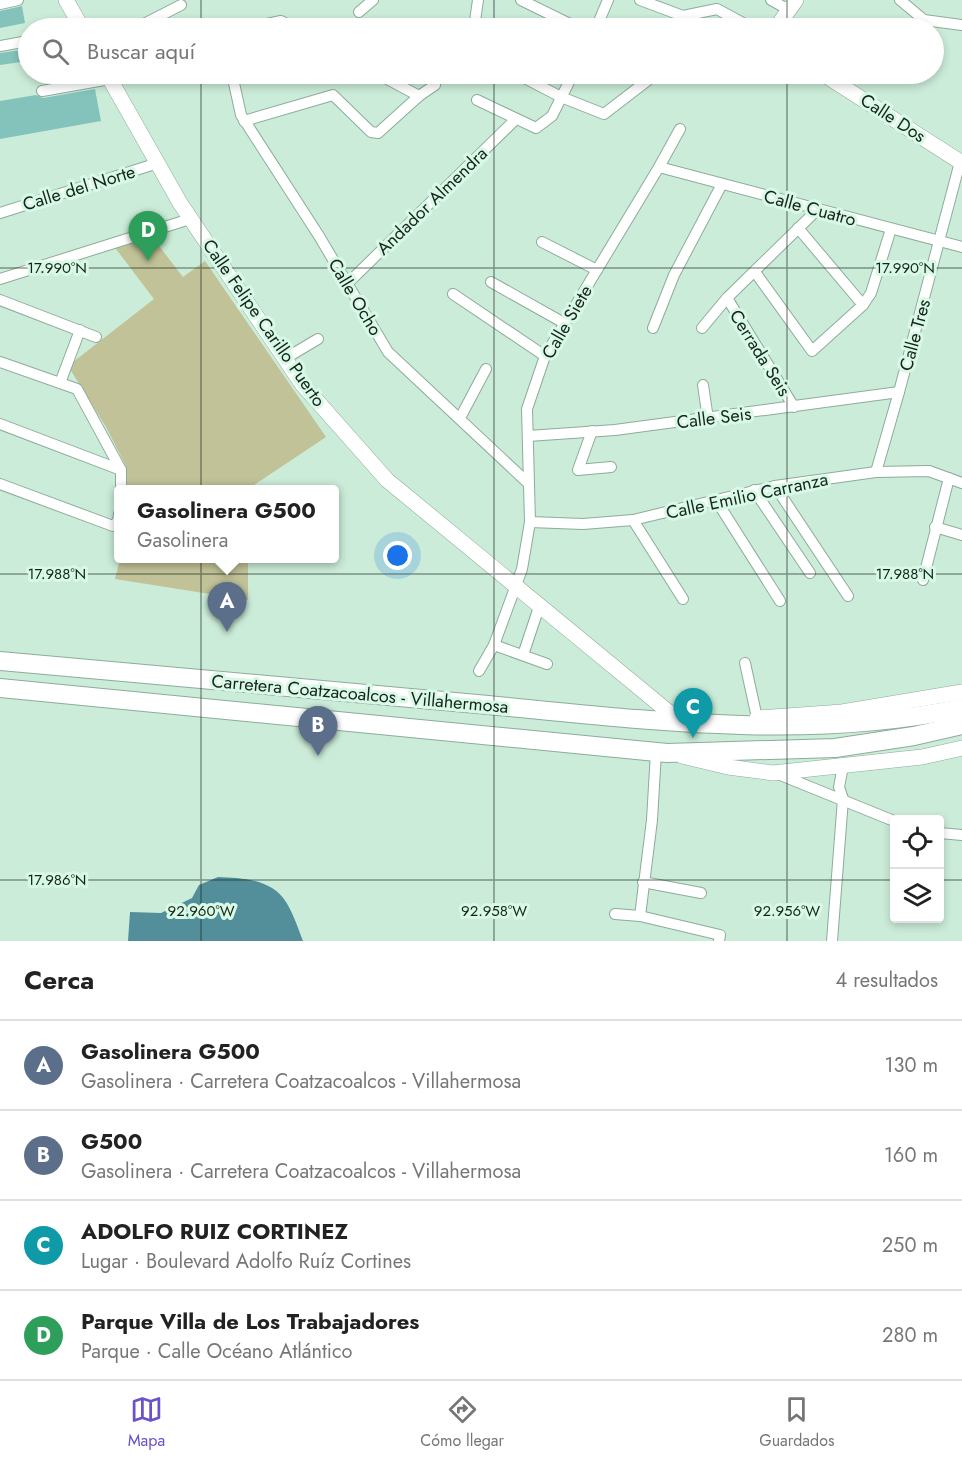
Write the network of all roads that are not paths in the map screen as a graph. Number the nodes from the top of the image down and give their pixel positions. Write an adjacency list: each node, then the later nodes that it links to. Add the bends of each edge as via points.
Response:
1 (18, 0): 10 (street)
2 (66, 0): 15 (street)
3 (373, 0): 13 (street)
4 (478, 0): 17 (street)
5 (521, 0): 18 (street)
6 (608, 0): 19 (street)
7 (640, 0): 14 (street)
8 (771, 0): 12 (street)
9 (900, 0): 22 (street)
10 (0, 4)
11 (182, 5): 16 (street)
12 (793, 5): 21 (street)
13 (359, 12)
14 (683, 16): 20 (street, via 717,9)
15 (76, 18)
16 (156, 18)
17 (475, 18)
18 (558, 18)
19 (600, 18)
20 (734, 18)
21 (783, 18)
22 (922, 18)
23 (944, 23): 24 (street)
24 (962, 25)
25 (18, 42): 26 (street)
26 (0, 46)
27 (76, 84): 36 (street)
28 (114, 84): 44 (street, Calle Felipe Carillo Puerto)
29 (234, 84): 41 (street, Calle Ocho)
30 (397, 84): 37 (street)
31 (536, 84): 38 (street)
32 (568, 84): 38 (street)
33 (642, 84): 38 (street, via 604,114)
34 (852, 84): 43 (street, Calle Dos)
35 (435, 85): 37 (street)
36 (42, 92)
37 (419, 96): 41 (street, via 374,134 333,95)
38 (561, 97): 40 (street, via 552,116 536,128)
39 (477, 100): 40 (street)
40 (516, 119): 59 (street, Andador Almendra)
41 (244, 121): 59 (street, Calle Ocho)
42 (680, 129): 45 (street, Calle Siete)
43 (961, 162): 52 (street, Calle Tres)
44 (158, 163): 48 (street, Calle del Norte); 49 (street, Calle Felipe Carillo Puerto)
45 (658, 167): 46 (street, Calle Cuatro); 55 (street, Calle Siete)
46 (722, 184): 47 (street, Calle Cuatro); 65 (street, via 674,275)
47 (817, 210): 50 (street); 51 (street, Calle Cuatro)
48 (0, 213)
49 (190, 219): 57 (street); 71 (street, Calle Felipe Carillo Puerto)
50 (798, 228): 56 (street); 63 (street)
51 (891, 229): 52 (street, Calle Cuatro); 63 (street, via 871,293)
52 (940, 241): 54 (street, Calle Cuatro); 76 (street, Calle Tres)
53 (542, 242): 55 (street)
54 (962, 247)
55 (597, 270): 64 (street, Calle Siete)
56 (755, 272): 61 (street); 63 (street, via 812,351)
57 (0, 279)
58 (491, 282): 64 (street)
59 (348, 283): 78 (street, Calle Ocho, via 388,352)
60 (453, 294): 70 (street)
61 (727, 298): 66 (street); 77 (street, Cerrada Seis)
62 (0, 300): 67 (street)
63 (863, 305)
64 (564, 323): 70 (street, Calle Siete)
65 (653, 328)
66 (702, 328)
67 (80, 330): 68 (street); 74 (street)
68 (96, 337)
69 (318, 339): 71 (street)
70 (545, 356): 82 (street, Calle Siete, via 528,404)
71 (285, 358): 101 (street, Calle Felipe Carillo Puerto, via 302,384 387,480)
72 (0, 362): 74 (street)
73 (486, 369): 78 (street)
74 (60, 383): 84 (street, via 77,389)
75 (703, 386): 79 (street)
76 (899, 393): 77 (street, Calle Seis); 85 (street, Calle Tres)
77 (794, 407): 79 (street, Calle Seis)
78 (460, 418): 89 (street, Calle Ocho)
79 (708, 418): 81 (street, Calle Seis)
80 (0, 424): 84 (street)
81 (592, 431): 82 (street, Calle Seis); 83 (street, via 578,470)
82 (528, 435): 89 (street, Calle Siete)
83 (611, 467)
84 (121, 470): 90 (street)
85 (876, 472): 86 (street, Calle Emilio Carranza, via 929,471); 91 (street, Calle Emilio Carranza)
86 (949, 478): 87 (street, Calle Emilio Carranza); 97 (street)
87 (962, 483)
88 (0, 484): 96 (street)
89 (530, 484): 95 (street, Calle Siete)
90 (121, 485)
91 (775, 486): 92 (street, Calle Emilio Carranza); 102 (street)
92 (754, 490): 93 (street, Calle Emilio Carranza); 99 (street)
93 (716, 500): 94 (street, Calle Emilio Carranza); 104 (street)
94 (633, 520): 95 (street, Calle Emilio Carranza, via 583,524); 103 (street)
95 (530, 522): 101 (street, Calle Siete)
96 (114, 525)
97 (935, 527): 98 (street); 100 (street)
98 (962, 535)
99 (810, 573)
100 (923, 580)
101 (516, 585): 105 (street, Calle Felipe Carillo Puerto); 106 (street, Calle Siete)
102 (848, 596)
103 (683, 599)
104 (780, 601)
105 (540, 604): 107 (street); 116 (street, Calle Felipe Carillo Puerto)
106 (494, 645): 107 (street); 111 (street, Calle Siete)
107 (523, 655): 110 (street)
108 (0, 661): 116 (highway, Carretera Coatzacoalcos - Villahermosa)
109 (745, 663): 115 (street)
110 (547, 664)
111 (479, 670)
112 (0, 688): 120 (highway, Carretera Coatzacoalcos - Villahermosa)
113 (962, 693): 115 (street, via 842,712)
114 (962, 708): 117 (highway, Carretera Coatzacoalcos - Villahermosa, via 917,717 826,726)
115 (757, 718): 117 (street)
116 (682, 723): 117 (highway, Carretera Coatzacoalcos - Villahermosa)
117 (721, 723)
118 (962, 725): 120 (highway, Carretera Coatzacoalcos - Villahermosa, via 835,748)
119 (962, 748): 121 (street)
120 (662, 753): 122 (street); 127 (street)
121 (843, 766): 122 (street); 123 (street, via 839,787)
122 (773, 773): 123 (street)
123 (843, 800): 124 (street); 132 (street)
124 (890, 818)
125 (944, 833): 126 (street)
126 (962, 835)
127 (643, 882): 128 (street); 130 (street)
128 (701, 892)
129 (615, 914): 130 (street)
130 (640, 916): 131 (street, via 720,935)
131 (719, 941)
132 (832, 941)

